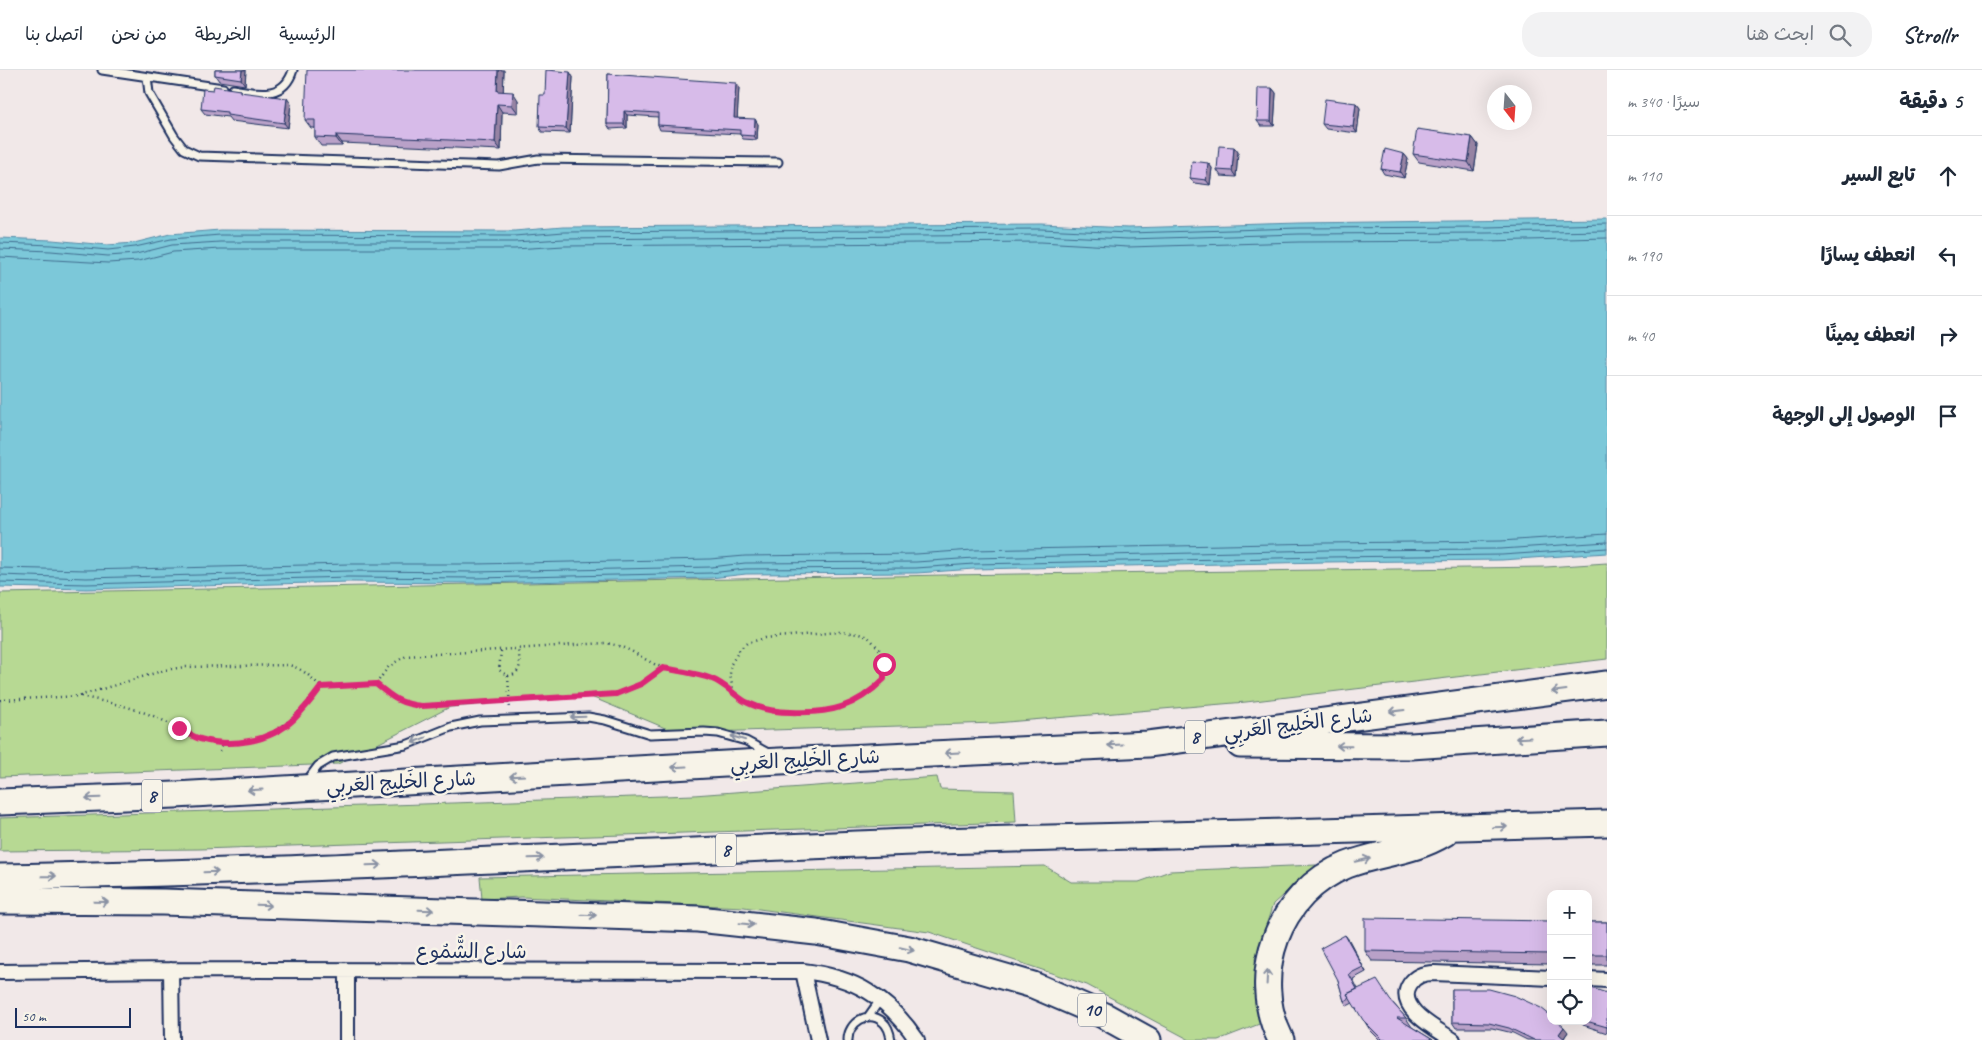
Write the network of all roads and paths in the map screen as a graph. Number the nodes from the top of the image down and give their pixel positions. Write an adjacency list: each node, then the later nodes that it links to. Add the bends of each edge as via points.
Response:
1 (102, 70): 3 (lane)
2 (293, 70): 3 (lane, via 282,87 266,93)
3 (147, 77): 4 (lane, via 151,98 178,143 199,156 499,166 538,159)
4 (778, 162)
5 (518, 650): 6 (path); 7 (path, via 614,644); 8 (path, via 520,668 516,674)
6 (501, 651): 8 (path, via 499,670); 9 (path, via 406,656 389,666)
7 (663, 668): 12 (path, via 709,678); 15 (path, via 641,684 616,694)
8 (508, 676): 15 (path)
9 (376, 684): 11 (path); 15 (path, via 397,701 408,705)
10 (1607, 684): 19 (highway, شارع الخَلِيج العَربِي / 8, one-way to 19)
11 (321, 687): 13 (path, via 308,673 289,665 185,668 165,670); 18 (path, via 293,720 277,732 258,739)
12 (733, 691): 12 (path, via 745,701 773,711 821,712 849,705 874,689 884,679 884,664 879,649 868,637 850,632 756,640 740,649 731,664)
13 (79, 696): 14 (path); 18 (path, via 148,714 198,738)
14 (0, 700)
15 (510, 701): 16 (path)
16 (510, 720): 21 (lane, one-way to 16, via 758,746 718,734 650,734 588,717); 22 (lane, one-way to 22, via 470,722 406,744 341,754 318,766)
17 (1607, 733): 19 (highway, one-way to 19, via 1412,746)
18 (223, 742): 20 (path)
19 (1148, 744): 21 (highway, شارع الخَلِيج العَربِي / 8, one-way to 21)
20 (220, 751)
21 (780, 761): 22 (highway, شارع الخَلِيج العَربِي / 8, one-way to 22)
22 (304, 788): 23 (highway, شارع الخَلِيج العَربِي / 8, one-way to 23)
23 (0, 802)
24 (1607, 823): 25 (highway, 8, one-way to 24)
25 (1451, 829): 26 (highway, 8, one-way to 25, via 149,874 938,841); 37 (highway, one-way to 25, via 1267,994 1268,962 1278,931 1300,898 1318,882 1346,866 1413,848)
26 (0, 877)
27 (0, 901): 44 (highway, 10, one-way to 44, via 173,902 698,919 816,932 909,949 1033,985 1103,1015)
28 (172, 970): 29 (street, شارع الشُّمُوع); 31 (street, شارع الشُّمُوع); 38 (street)
29 (347, 971): 30 (street, شارع الشُّمُوع); 39 (street)
30 (803, 971): 35 (street, شارع الشُّمُوع, via 852,982); 40 (street)
31 (0, 972)
32 (1547, 978): 45 (street, via 1424,973 1414,978 1406,997 1409,1006)
33 (1592, 979): 34 (street)
34 (1607, 980)
35 (881, 999): 36 (lane); 43 (street, شارع الشُّمُوع, via 896,1012)
36 (868, 1017): 41 (lane, via 853,1024); 42 (lane, via 883,1022)
37 (1277, 1033)
38 (172, 1040)
39 (348, 1040)
40 (818, 1040)
41 (848, 1040)
42 (891, 1040)
43 (917, 1040)
44 (1148, 1040)
45 (1453, 1040)

